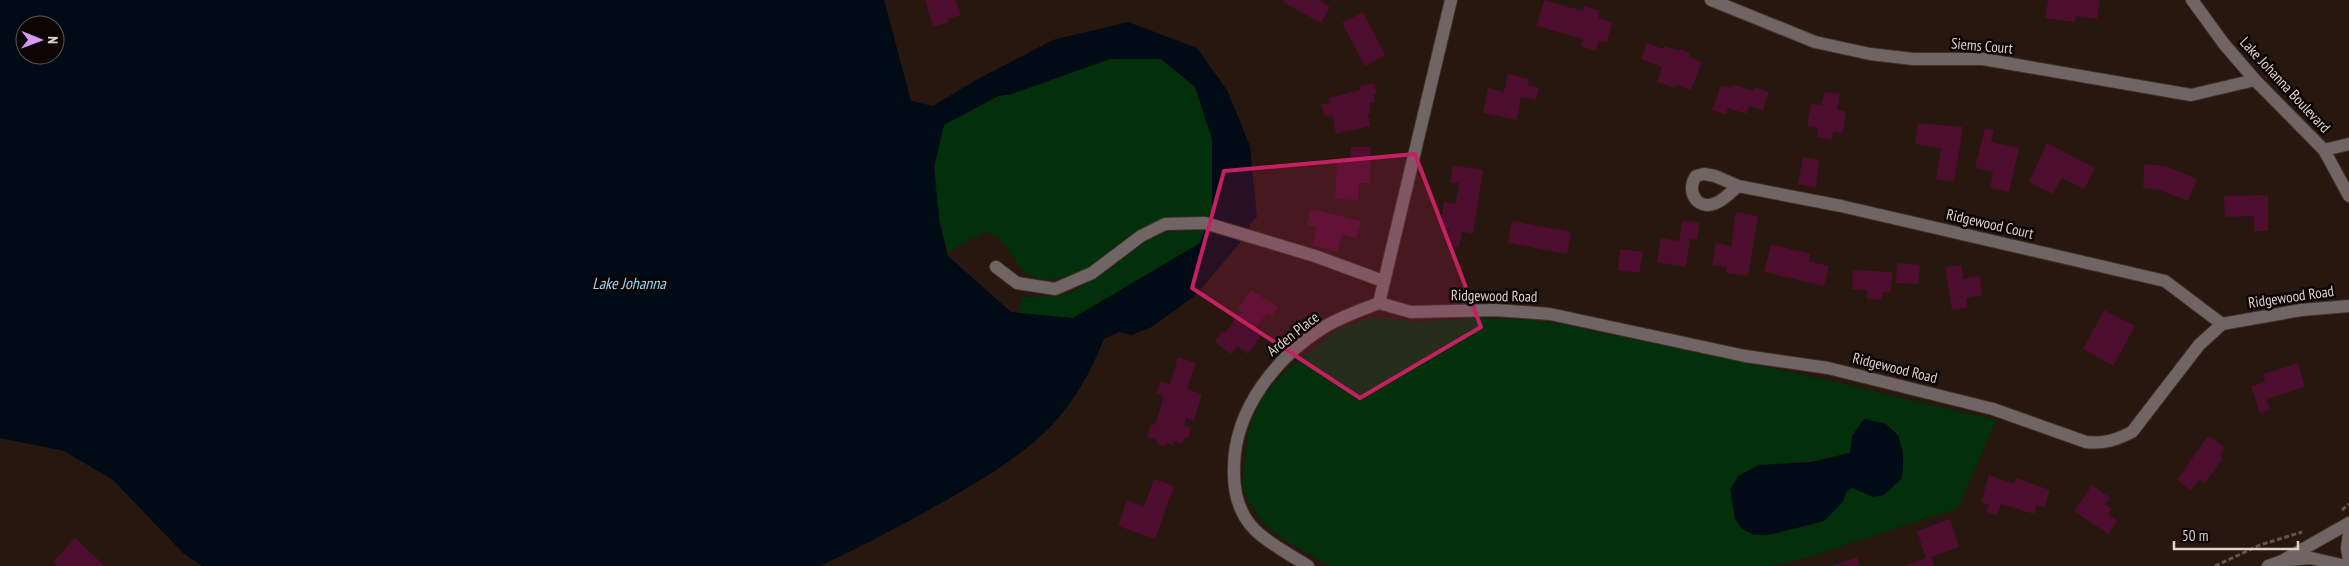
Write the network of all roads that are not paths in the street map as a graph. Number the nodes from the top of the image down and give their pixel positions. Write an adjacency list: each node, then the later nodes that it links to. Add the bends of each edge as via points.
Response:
1 (1451, 0): 10 (street)
2 (1711, 0): 4 (street, Siems Court, via 1815,42 1870,54 1913,59 1983,59 2191,95)
3 (2192, 0): 4 (street, Lake Johanna Boulevard)
4 (2255, 80): 6 (street, Lake Johanna Boulevard)
5 (2349, 144): 6 (street)
6 (2324, 150): 8 (street, Lake Johanna Boulevard)
7 (1738, 186): 13 (street, Ridgewood Court, via 1841,206 2165,281)
8 (2349, 196)
9 (996, 267): 10 (street, via 1017,282 1055,289 1092,273 1141,236 1165,224 1205,223 1315,256)
10 (1383, 281): 11 (street)
11 (1379, 303): 13 (street, Ridgewood Road, via 1411,312 1495,310 1550,314 1745,356 1828,368 1992,409 2096,443 2118,439 2132,432 2199,345); 18 (street, Arden Place, via 1326,326 1271,372 1251,400 1235,446 1233,476 1238,504 1255,530)
12 (2349, 306): 13 (street, Ridgewood Road, via 2302,310)
13 (2222, 324)
14 (2349, 524): 16 (street)
15 (2349, 533): 17 (street)
16 (2282, 561): 19 (street); 20 (street, via 2311,558)
17 (2349, 561)
18 (1308, 566)
19 (2268, 566)
20 (2346, 566)

